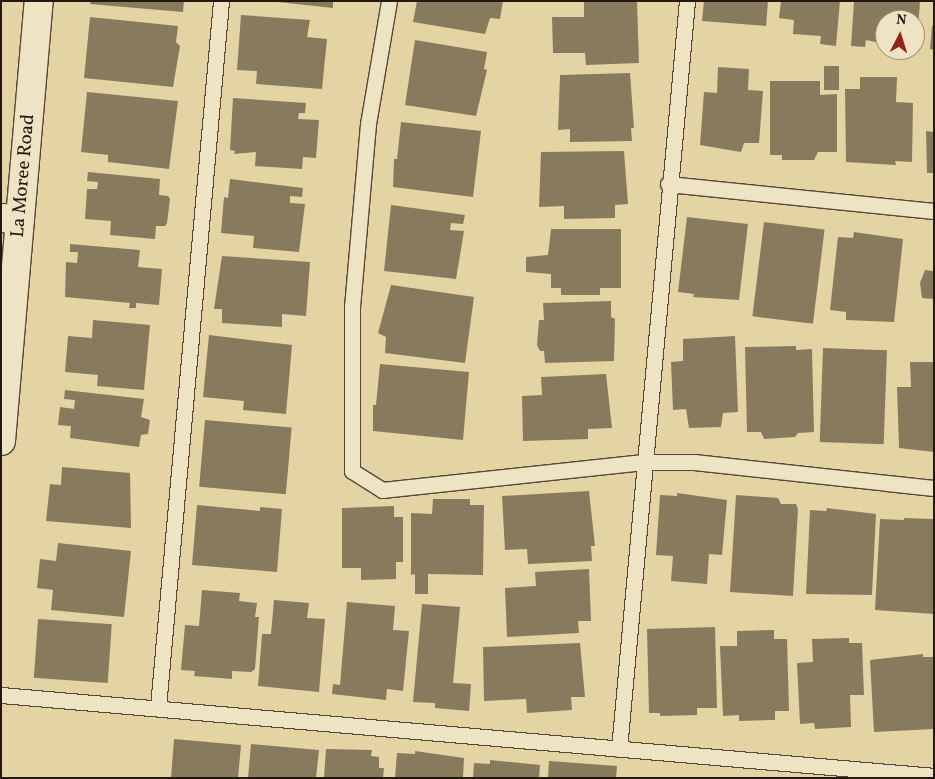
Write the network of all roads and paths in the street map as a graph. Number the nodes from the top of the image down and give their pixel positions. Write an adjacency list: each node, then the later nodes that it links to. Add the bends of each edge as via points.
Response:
1 (39, 1): 7 (street, La Moree Road)
2 (221, 1): 12 (lane)
3 (389, 1): 9 (lane, via 368,124 352,306 352,470 382,490)
4 (687, 1): 5 (lane)
5 (668, 184): 6 (lane); 9 (lane)
6 (934, 212)
7 (11, 218): 8 (street, La Moree Road)
8 (1, 441)
9 (644, 462): 10 (lane, via 694,462); 13 (lane)
10 (934, 488)
11 (1, 694): 12 (lane)
12 (158, 707): 13 (lane)
13 (619, 749): 14 (lane)
14 (934, 776)

